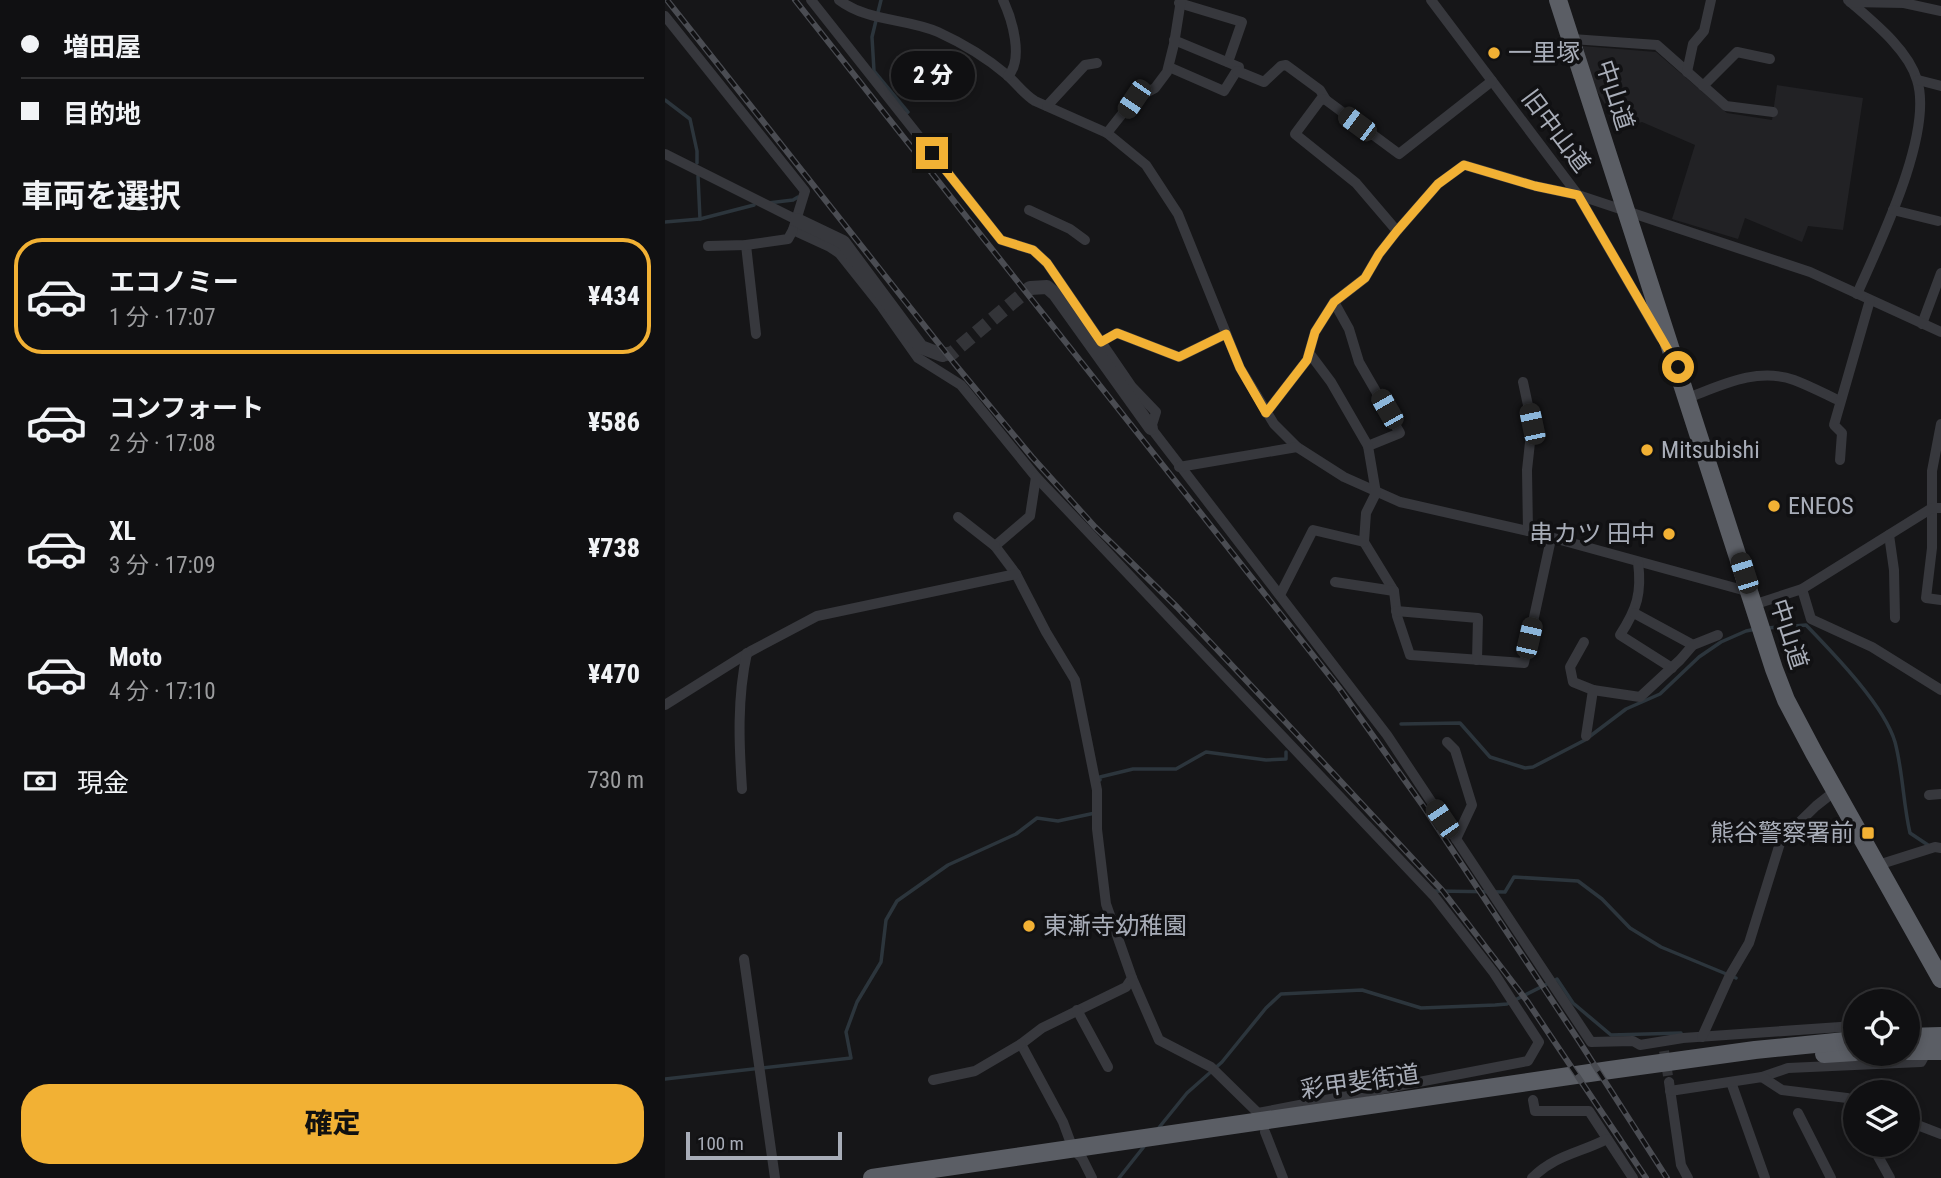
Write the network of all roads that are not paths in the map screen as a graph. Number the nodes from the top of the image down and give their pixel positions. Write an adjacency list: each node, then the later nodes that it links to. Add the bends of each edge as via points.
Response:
1 (811, 0): 47 (street, via 1001,240 1033,250 1047,263)
2 (839, 0): 18 (street, via 877,17 927,27)
3 (1003, 0): 18 (street, via 1015,48)
4 (1431, 0): 20 (street, 旧中山道)
5 (1558, 0): 11 (highway, 中山道)
6 (1711, 0): 17 (street)
7 (1849, 1): 9 (street); 19 (street, via 1899,46)
8 (1180, 2): 12 (street); 15 (street, via 1242,22)
9 (1941, 11)
10 (665, 16): 33 (street, via 805,191)
11 (1572, 39): 17 (street, via 1657,45); 31 (highway, 中山道)
12 (1174, 40): 15 (street); 16 (street)
13 (1770, 59): 21 (street, via 1737,52)
14 (1097, 63): 24 (street, via 1085,65)
15 (1233, 66): 16 (street, via 1224,91); 23 (street, via 1264,82 1286,65 1320,90)
16 (1169, 67): 26 (street, via 1154,88 1134,99)
17 (1687, 72): 21 (street)
18 (1008, 76): 24 (street, via 1025,94)
19 (1918, 80): 22 (street); 30 (street, via 1916,144)
20 (1492, 81): 23 (street, via 1399,154); 28 (street, 旧中山道)
21 (1703, 86): 25 (street, via 1726,106)
22 (1941, 86)
23 (1326, 100): 34 (street, via 1321,99 1295,134 1356,183)
24 (1047, 106): 26 (street)
25 (1773, 111)
26 (1107, 133): 46 (street, via 1146,165 1178,214)
27 (665, 154): 33 (street)
28 (1578, 195): 31 (street); 34 (street, via 1464,165 1438,184); 50 (street, 旧中山道)
29 (1029, 210): 35 (street)
30 (1893, 210): 32 (street); 40 (street)
31 (1627, 212): 40 (street, via 1810,272); 50 (highway, 中山道)
32 (1938, 221)
33 (795, 225): 36 (street, via 788,239); 49 (street, via 843,242 921,346); 61 (street, via 839,253 918,358 961,386)
34 (1397, 231): 42 (street, via 1365,278)
35 (1085, 240)
36 (746, 245): 37 (street); 45 (street)
37 (708, 246)
38 (1941, 273): 43 (street)
39 (1030, 288): 56 (street, via 1047,288 1055,295)
40 (1857, 294): 41 (street)
41 (1870, 300): 43 (street); 53 (street)
42 (1334, 302): 48 (street, via 1315,332); 57 (street, via 1359,362 1400,433)
43 (1921, 324): 44 (street)
44 (1941, 332)
45 (756, 334)
46 (1226, 334): 47 (street, via 1179,357 1117,333); 54 (street)
47 (1101, 342): 56 (street, via 1156,412)
48 (1310, 354): 54 (street); 57 (street)
49 (942, 355)
50 (1678, 367): 52 (highway, 中山道)
51 (1523, 382): 65 (street, via 1532,424)
52 (1688, 398): 53 (street, via 1763,375 1794,380); 79 (highway, 中山道)
53 (1840, 401): 59 (street, via 1834,425 1842,433)
54 (1266, 413): 58 (street)
55 (1941, 424): 63 (street, via 1932,471)
56 (1151, 428): 60 (street)
57 (1367, 446): 62 (street)
58 (1297, 447): 60 (street); 62 (street)
59 (1840, 460)
60 (1179, 467): 75 (street)
61 (1036, 477): 69 (street, via 1030,516); 109 (street, via 1434,896 1539,1041)
62 (1376, 493): 65 (street); 68 (street, via 1367,513)
63 (1936, 508): 66 (street); 76 (street, via 1926,598)
64 (958, 517): 69 (street)
65 (1528, 531): 67 (street)
66 (1889, 535): 73 (street); 80 (street)
67 (1551, 539): 70 (street); 85 (street, via 1524,663)
68 (1364, 542): 74 (street); 75 (street, via 1313,530)
69 (995, 546): 71 (street)
70 (1638, 562): 78 (street, via 1641,582); 79 (street)
71 (1016, 575): 84 (street, via 817,616); 98 (street, via 1075,680 1097,790 1107,904)
72 (1335, 582): 74 (street)
73 (1802, 589): 79 (street); 88 (street, via 1811,619 1873,647)
74 (1394, 591): 77 (street)
75 (1280, 595): 94 (street, via 1387,735)
76 (1941, 600)
77 (1396, 611): 85 (street, via 1410,655); 85 (street, via 1478,618)
78 (1635, 613): 83 (street); 86 (street, via 1620,635)
79 (1756, 614): 93 (highway, 中山道, via 1786,700)
80 (1895, 618)
81 (1718, 635): 83 (street)
82 (1584, 642): 87 (street, via 1570,667 1573,682)
83 (1693, 645): 86 (street)
84 (747, 653): 89 (street); 92 (street, via 741,680)
85 (1477, 660)
86 (1672, 668): 87 (street, via 1640,697)
87 (1593, 690): 90 (street)
88 (1941, 690)
89 (665, 705)
90 (1586, 736)
91 (1447, 742): 94 (street, via 1455,750 1472,805)
92 (742, 789)
93 (1835, 791): 96 (highway, 中山道); 103 (street, via 1781,840 1749,943)
94 (1456, 839): 103 (street, via 1591,1042 1664,1046)
95 (1935, 848): 96 (street)
96 (1878, 865): 99 (highway, 中山道)
97 (744, 959): 125 (street)
98 (1132, 978): 100 (street, via 1126,987); 119 (street, via 1159,1040 1211,1067)
99 (1941, 979)
100 (1077, 1010): 106 (street); 110 (street)
101 (1843, 1027): 103 (street)
102 (1941, 1036): 104 (highway)
103 (1702, 1037)
104 (1920, 1037)
105 (1843, 1041): 112 (highway, 彩甲斐街道, via 1755,1050)
106 (1021, 1044): 114 (street, via 975,1071); 123 (street)
107 (1934, 1051): 113 (street, via 1921,1062 1788,1068)
108 (1843, 1053): 112 (highway, 彩甲斐街道)
109 (1528, 1061): 111 (street); 119 (street)
110 (1108, 1067)
111 (1529, 1076)
112 (1613, 1076): 119 (highway, 彩甲斐街道)
113 (1762, 1077): 115 (street); 116 (street, via 1782,1090)
114 (933, 1080)
115 (1731, 1082): 132 (street, via 1670,1087 1681,1165); 133 (street)
116 (1843, 1098)
117 (1533, 1100): 122 (street, via 1535,1111 1589,1111)
118 (1798, 1113): 134 (street)
119 (1261, 1122): 123 (highway, 彩甲斐街道); 129 (street)
120 (1920, 1126): 121 (street)
121 (1941, 1134)
122 (1607, 1139): 130 (street, via 1558,1157); 131 (street)
123 (1077, 1153): 126 (highway, 彩甲斐街道); 127 (highway, 彩甲斐街道); 128 (street)
124 (1878, 1157): 135 (street)
125 (775, 1178)
126 (872, 1178)
127 (947, 1178)
128 (1092, 1178)
129 (1283, 1178)
130 (1532, 1178)
131 (1633, 1178)
132 (1688, 1178)
133 (1765, 1178)
134 (1831, 1178)
135 (1890, 1178)

